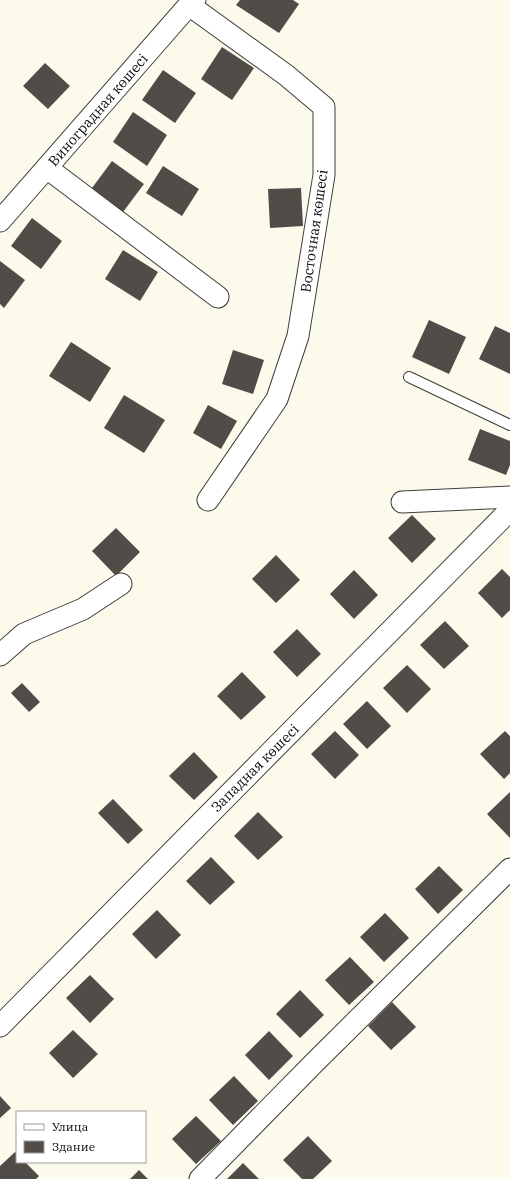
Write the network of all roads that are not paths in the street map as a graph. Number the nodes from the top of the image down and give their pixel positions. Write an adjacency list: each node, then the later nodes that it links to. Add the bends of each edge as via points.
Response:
1 (192, 2): 2 (street, Виноградная көшесі); 8 (street, Восточная көшесі, via 286,74 324,107 324,175 298,336 278,399)
2 (47, 168): 3 (street, Виноградная көшесі); 4 (street)
3 (0, 221)
4 (218, 297)
5 (409, 377): 6 (lane)
6 (510, 425)
7 (510, 497): 9 (street)
8 (208, 500)
9 (402, 502)
10 (510, 510): 14 (street, Западная көшесі)
11 (121, 584): 12 (street, via 83,609 24,634)
12 (0, 656)
13 (510, 870): 15 (street)
14 (0, 1026)
15 (200, 1179)

